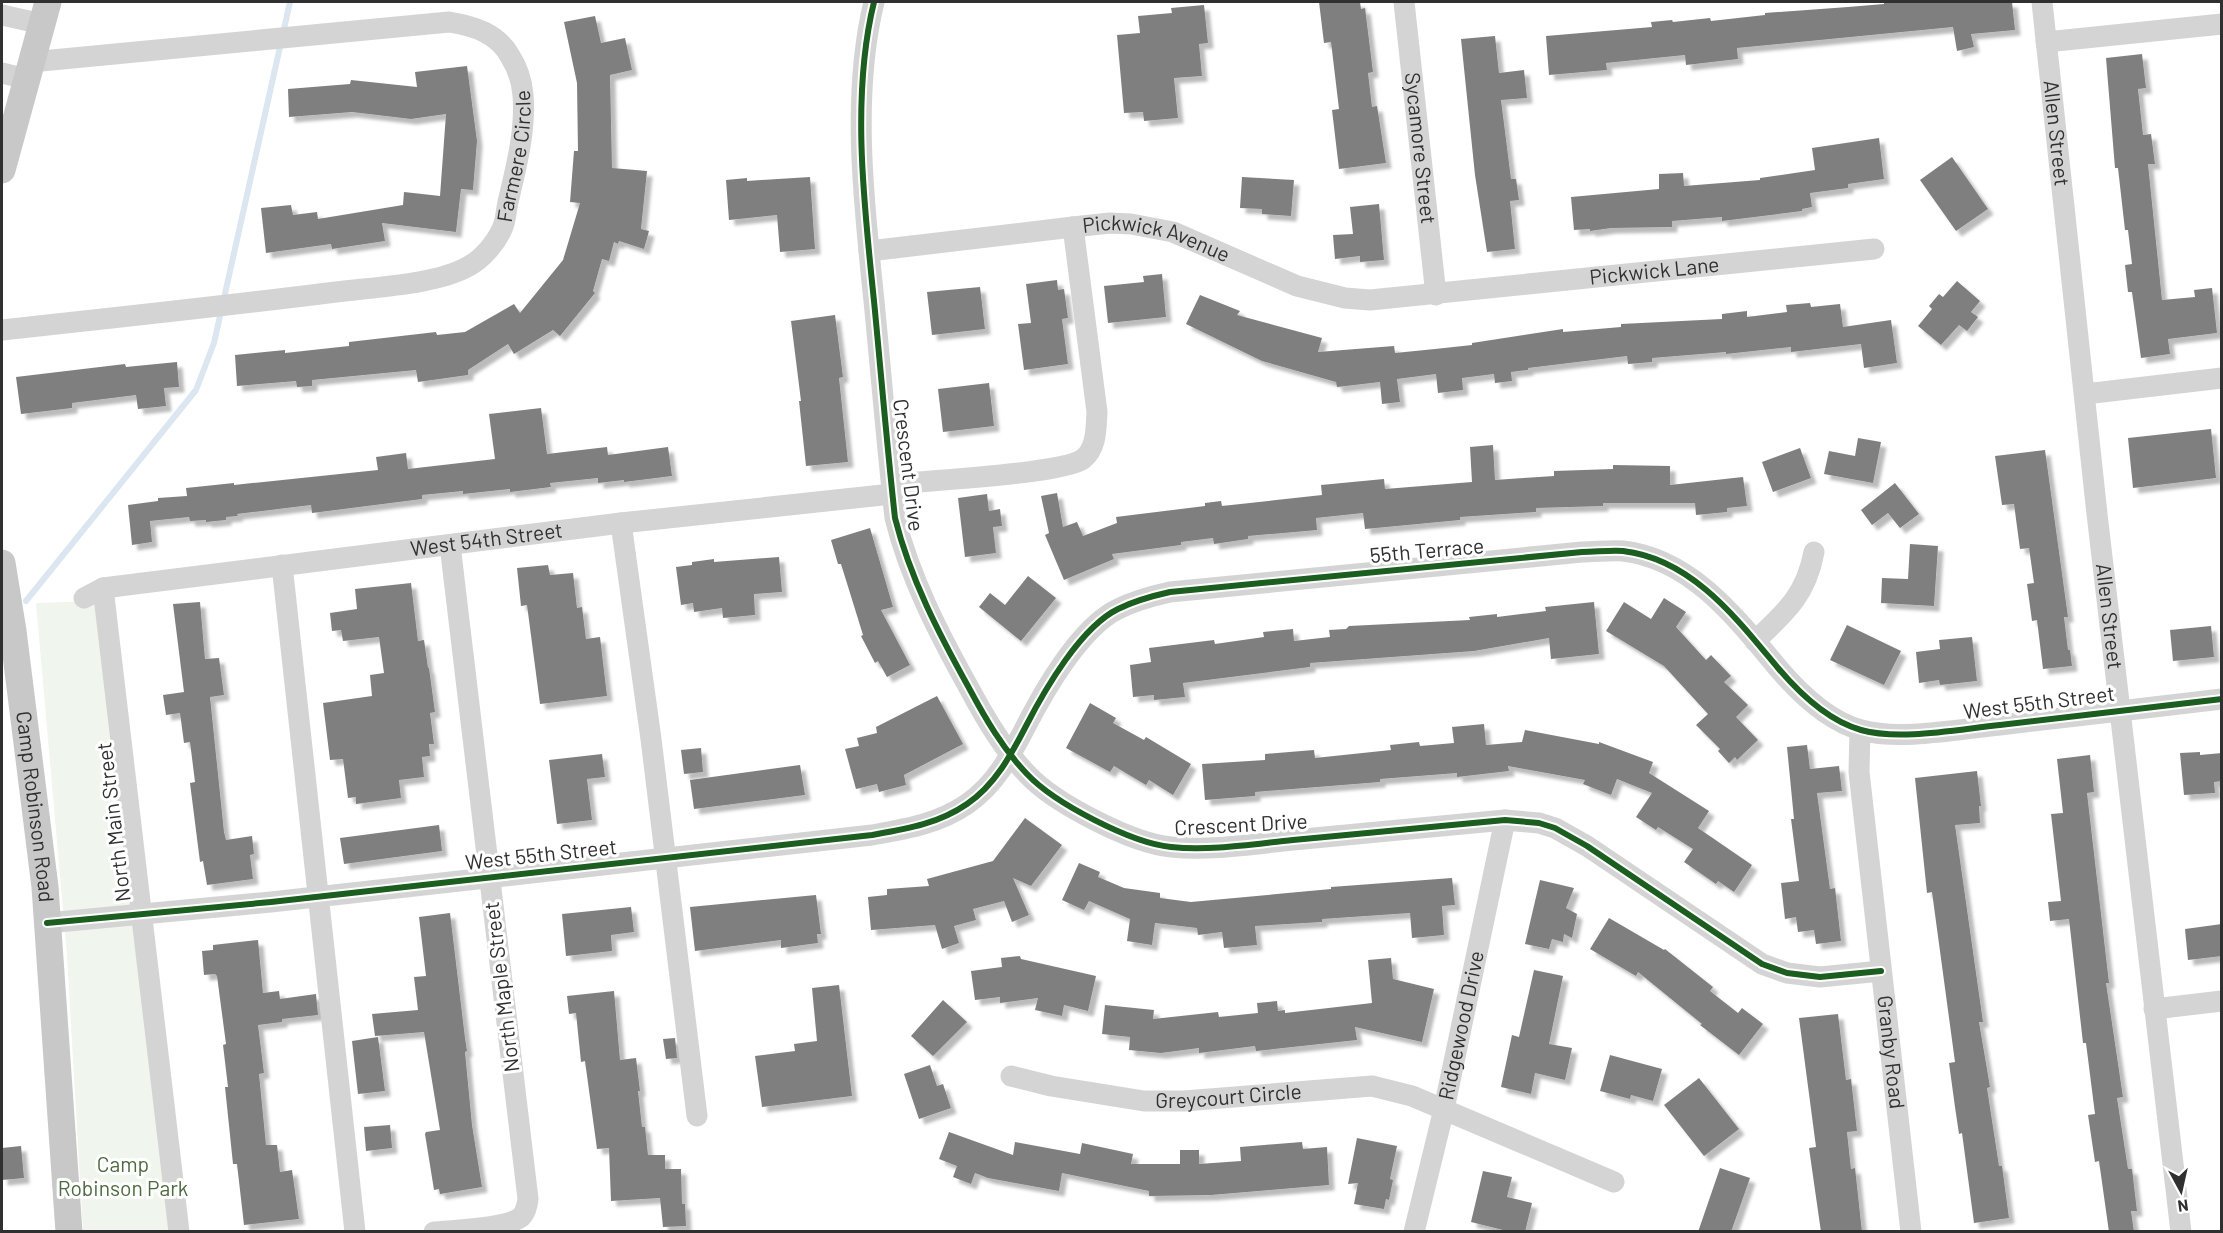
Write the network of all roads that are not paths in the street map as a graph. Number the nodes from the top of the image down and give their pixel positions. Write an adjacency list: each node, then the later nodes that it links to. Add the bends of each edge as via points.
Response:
1 (874, 2): 12 (street, Crescent Drive, via 867,33 862,139)
2 (1404, 2): 13 (street, Sycamore Street)
3 (2042, 2): 7 (street, Allen Street)
4 (45, 13): 5 (street); 8 (main road)
5 (2, 15)
6 (2222, 24): 7 (street)
7 (2046, 42): 16 (street, Allen Street)
8 (19, 71): 9 (main road); 14 (street, Farmere Circle, via 275,38 449,22 471,25 494,38 518,71 523,93 517,161 502,229 477,260 451,275)
9 (2, 170)
10 (1073, 227): 12 (street, Pickwick Avenue); 13 (street, Pickwick Avenue, via 1131,224 1173,232 1297,286 1345,298); 17 (street, West 54th Street, via 1097,412 1096,433 1085,457 1065,466)
11 (1874, 249): 13 (street, Pickwick Lane)
12 (869, 251): 17 (street, Crescent Drive)
13 (1436, 295)
14 (2, 330)
15 (2222, 378): 16 (street)
16 (2085, 394): 27 (street, Allen Street)
17 (892, 489): 18 (street, West 54th Street); 29 (street, Crescent Drive, via 895,518 912,575 955,663)
18 (621, 523): 19 (street, West 54th Street); 31 (street)
19 (450, 545): 21 (street, West 54th Street); 32 (street, North Maple Street)
20 (1814, 552): 25 (street, via 1799,597)
21 (282, 565): 23 (street, West 54th Street); 33 (street)
22 (2, 571): 35 (main road, Camp Robinson Road, via 13,631)
23 (103, 588): 24 (street, West 54th Street); 34 (street, North Main Street)
24 (84, 598)
25 (1755, 641): 28 (street, 55th Terrace, via 1807,699); 29 (street, 55th Terrace, via 1689,576 1668,563 1622,551 1170,592 1117,609 1088,632 1065,660)
26 (2222, 699): 27 (street, West 55th Street)
27 (2120, 711): 28 (street, West 55th Street, via 1931,732 1886,735); 38 (street, Allen Street)
28 (1860, 730): 36 (street, Granby Road, via 1859,772)
29 (1011, 757): 30 (street, Crescent Drive, via 1048,793 1126,835 1171,847 1221,847); 31 (street, West 55th Street, via 984,790 934,822 872,835)
30 (1505, 820): 36 (street, Crescent Drive, via 1555,828 1762,964 1787,973 1820,977); 40 (street, Ridgewood Drive)
31 (664, 858): 32 (street, West 55th Street); 41 (street)
32 (489, 877): 33 (street, West 55th Street); 43 (street, North Maple Street, via 528,1199 521,1217 510,1222)
33 (318, 896): 34 (street, West 55th Street); 46 (street)
34 (142, 915): 35 (street, West 55th Street); 45 (street, North Main Street)
35 (47, 923): 44 (main road, Camp Robinson Road)
36 (1881, 971): 48 (street, Granby Road)
37 (2222, 1001): 38 (street)
38 (2154, 1009): 49 (street, Allen Street)
39 (1011, 1076): 40 (street, Greycourt Circle, via 1144,1101 1372,1086)
40 (1444, 1109): 42 (street, Greycourt Circle); 47 (street, Ridgewood Drive)
41 (697, 1116)
42 (1614, 1182)
43 (444, 1231)
44 (69, 1232)
45 (179, 1232)
46 (355, 1232)
47 (1414, 1232)
48 (1911, 1232)
49 (2181, 1232)

